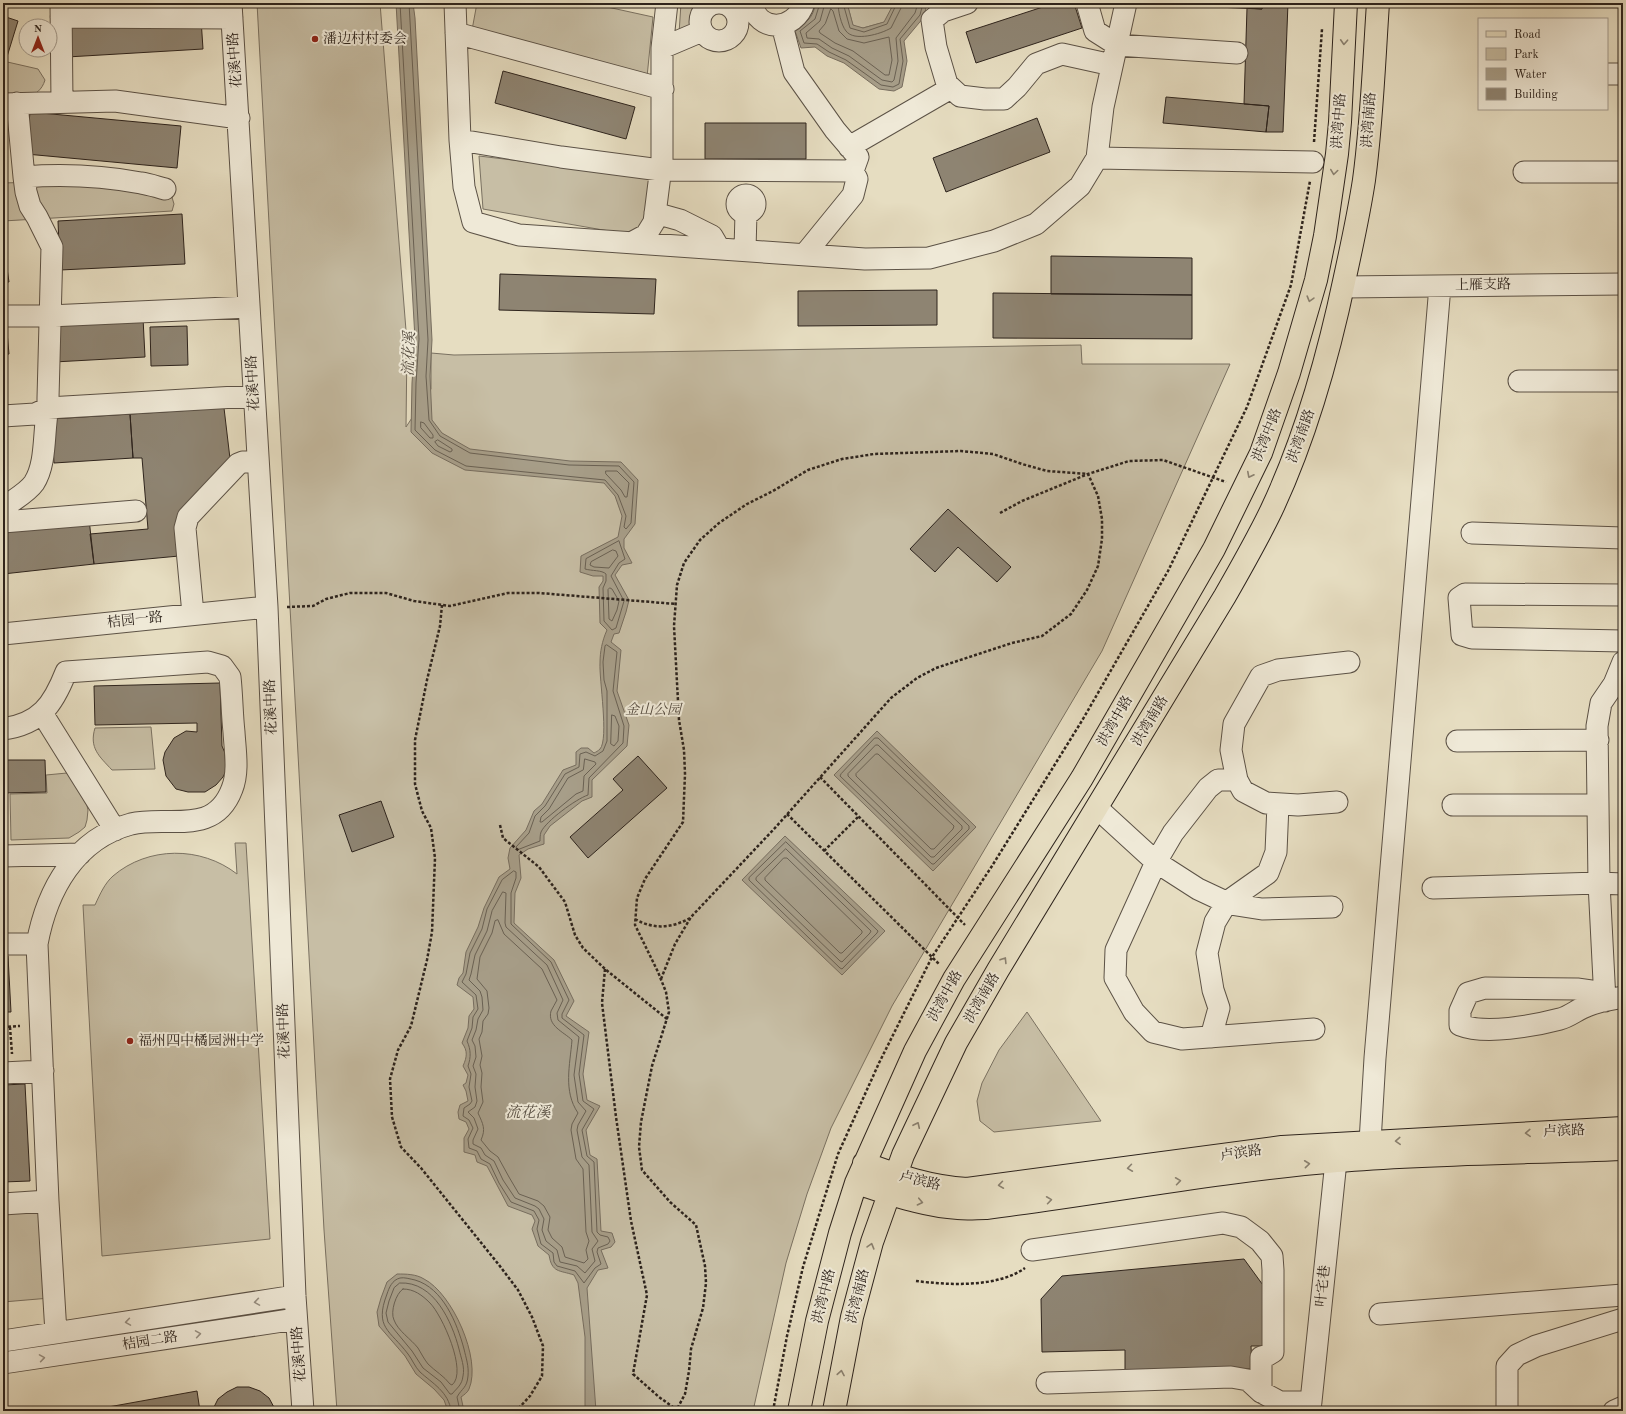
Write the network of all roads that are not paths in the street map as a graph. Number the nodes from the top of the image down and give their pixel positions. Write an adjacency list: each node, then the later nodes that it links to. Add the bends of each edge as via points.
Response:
1 (455, 3): 13 (street)
2 (667, 3): 15 (street)
3 (804, 3): 12 (street, via 796,18)
4 (967, 3): 20 (street, via 944,11 932,20 936,47 947,84)
5 (1087, 3): 14 (street, via 1095,32)
6 (1126, 3): 14 (street)
7 (1346, 3): 95 (main road, 洪湾中路, one-way to 95, via 1339,128 1325,236 1316,280 1289,373 1261,453 1214,549 1082,778 954,979 915,1051)
8 (1378, 3): 43 (main road, 洪湾南路, via 1368,143 1357,223)
9 (747, 7): 12 (street, via 766,23); 15 (street, via 732,36 727,39 716,41 705,36 702,31)
10 (61, 10): 11 (street); 22 (street)
11 (232, 11): 24 (street, 花溪中路)
12 (782, 25): 26 (street, via 794,72)
13 (456, 33): 21 (street); 25 (street)
14 (1117, 45): 16 (street); 17 (street)
15 (662, 48): 21 (street)
16 (1237, 53)
17 (1112, 65): 20 (street, via 1062,54 1036,64 1004,99 960,96); 27 (street, via 1103,107)
18 (1608, 74): 19 (street)
19 (1623, 74)
20 (951, 88): 26 (street)
21 (663, 89): 29 (street)
22 (62, 102): 23 (street); 24 (street, via 115,101)
23 (10, 103): 34 (street)
24 (239, 118): 44 (street, 花溪中路)
25 (460, 140): 29 (street); 37 (street, via 464,187 473,222 519,235)
26 (849, 147): 31 (street, via 858,157)
27 (1097, 158): 28 (street); 40 (street, via 1080,186 1036,224 994,241 929,258 865,258)
28 (1313, 162)
29 (660, 170): 30 (street); 36 (street)
30 (746, 171): 31 (street); 39 (street)
31 (852, 171): 40 (street, via 857,179 852,194)
32 (1524, 172): 33 (street)
33 (1623, 172)
34 (24, 177): 35 (street, via 53,175 103,178 143,183); 46 (street, via 30,206 52,247)
35 (165, 189)
36 (655, 212): 37 (street, via 654,222 646,235); 38 (street, via 680,220 712,236)
37 (633, 242): 38 (street)
38 (719, 248): 39 (street)
39 (745, 250): 40 (street)
40 (805, 254)
41 (1623, 284): 42 (street, 上雁支路)
42 (1440, 286): 43 (street, 上雁支路); 92 (street)
43 (1343, 287): 74 (main road, 洪湾南路, via 1334,333 1316,397 1272,510 1226,596)
44 (249, 307): 46 (street); 49 (street, 花溪中路)
45 (3, 316): 46 (street)
46 (50, 316): 50 (street)
47 (1519, 381): 48 (street)
48 (1623, 381)
49 (254, 396): 50 (street); 52 (street, 花溪中路)
50 (48, 408): 51 (street, via 35,414); 53 (street, via 44,422 40,470 26,492)
51 (3, 416)
52 (257, 461): 59 (street, 花溪中路); 60 (street, via 238,464 188,517 185,528)
53 (3, 508)
54 (136, 511): 55 (street)
55 (3, 522)
56 (1472, 533): 57 (street)
57 (1623, 538)
58 (1623, 595): 62 (street, via 1465,594 1459,598 1462,635 1467,637)
59 (267, 607): 60 (street, 桔园一路); 101 (street, 花溪中路)
60 (193, 614): 61 (street, 桔园一路)
61 (3, 634)
62 (1623, 641)
63 (1349, 662): 69 (street, via 1278,670 1261,676 1234,724 1231,750)
64 (1623, 662): 67 (street, via 1614,684 1601,703 1597,726)
65 (42, 713): 66 (street, via 29,722); 75 (street); 75 (street, via 57,695 66,672 208,662 222,666 230,677 236,771 232,791 225,803 208,818 132,824)
66 (3, 729)
67 (1598, 740): 68 (street); 73 (street)
68 (1457, 741)
69 (1237, 780): 71 (street, via 1243,791 1266,803); 78 (street, via 1218,780 1208,788 1173,833)
70 (1337, 802): 71 (street)
71 (1278, 804): 82 (street, via 1276,852 1268,873)
72 (1453, 805): 73 (street)
73 (1598, 805): 79 (street)
74 (1097, 808): 78 (street); 96 (main road, 洪湾南路, one-way to 74, via 903,1155 956,1044)
75 (115, 830): 76 (street)
76 (80, 854): 77 (street); 85 (street, via 62,874 40,928)
77 (3, 856)
78 (1156, 862): 82 (street, via 1198,889); 88 (street, via 1116,950 1115,978 1134,1012 1153,1032 1182,1039)
79 (1599, 883): 80 (street); 81 (street); 86 (street)
80 (1623, 884)
81 (1433, 888)
82 (1227, 902): 83 (street, via 1262,909); 88 (street, via 1214,922 1207,953 1213,990 1219,1008)
83 (1332, 907)
84 (3, 944): 85 (street)
85 (37, 944): 89 (street)
86 (1614, 999): 86 (street, via 1587,1006 1561,1019 1539,1023 1498,1029 1470,1029 1460,1024 1460,1011 1468,994 1485,988 1577,989)
87 (1314, 1030): 88 (street)
88 (1211, 1037)
89 (43, 1071): 90 (street); 97 (street)
90 (8, 1072)
91 (1623, 1128): 92 (main road, 卢滨路, one-way to 92)
92 (1370, 1142): 96 (main road, 卢滨路, one-way to 96, via 1282,1147 967,1189 928,1184)
93 (1623, 1149): 94 (main road)
94 (1336, 1161): 96 (main road, one-way to 94, via 945,1207 986,1208 1243,1171); 110 (street, 叶宅巷)
95 (860, 1173): 96 (main road, 卢滨路); 113 (main road, 洪湾中路, via 840,1233 817,1322)
96 (893, 1184): 114 (main road, 洪湾南路, one-way to 96, via 852,1317 872,1242)
97 (48, 1201): 98 (street); 105 (street)
98 (3, 1204)
99 (1032, 1250): 109 (street, via 1223,1223 1241,1227 1260,1241 1272,1256 1273,1352 1261,1357)
100 (1623, 1295): 102 (street)
101 (295, 1296): 103 (street, 花溪中路); 105 (street, 桔园二路, one-way to 105)
102 (1380, 1314)
103 (296, 1319): 107 (street, 桔园二路, one-way to 103); 112 (street, 花溪中路)
104 (1623, 1319): 115 (street, via 1536,1346 1517,1355 1508,1366)
105 (56, 1333): 106 (street, 桔园二路)
106 (3, 1341)
107 (3, 1363)
108 (1047, 1383): 109 (street, via 1231,1377 1248,1380)
109 (1261, 1392): 110 (street, via 1280,1402)
110 (1311, 1406)
111 (1623, 1407): 116 (street)
112 (303, 1411)
113 (800, 1411)
114 (834, 1411)
115 (1507, 1411)
116 (1614, 1411)

